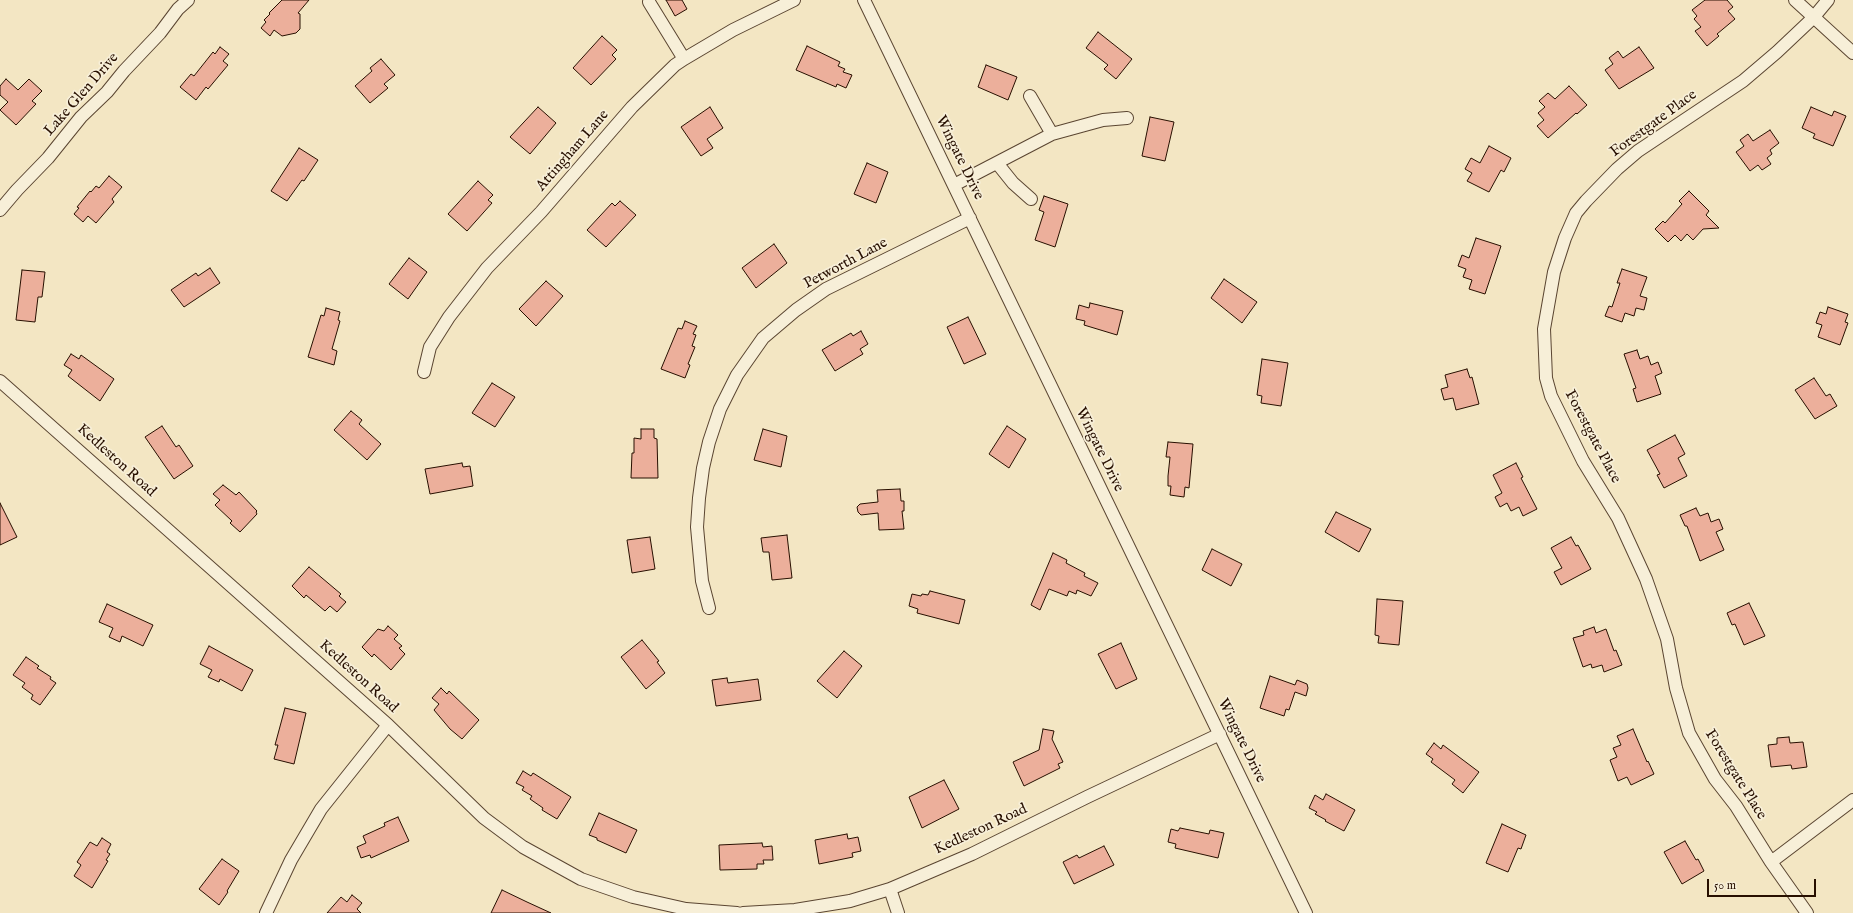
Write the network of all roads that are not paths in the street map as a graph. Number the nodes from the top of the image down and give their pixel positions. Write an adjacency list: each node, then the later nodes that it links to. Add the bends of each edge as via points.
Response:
1 (188, 0): 16 (street, Lake Glen Drive)
2 (794, 0): 9 (street, Attingham Lane, via 733,30)
3 (864, 0): 14 (street, Wingate Drive)
4 (1795, 0): 7 (street)
5 (1828, 0): 7 (street, Forestgate Place)
6 (649, 2): 9 (street)
7 (1813, 18): 8 (street); 24 (street, Forestgate Place, via 1742,81 1638,151 1586,201 1576,213 1565,238 1554,272 1544,329 1546,378 1551,396 1583,461 1618,518 1646,579 1667,640 1676,688 1689,733 1715,779 1736,806)
8 (1853, 53)
9 (684, 59): 18 (street, Attingham Lane, via 632,107 541,212 487,268 438,334 430,348)
10 (1030, 96): 12 (street)
11 (1127, 118): 12 (street, via 1103,120)
12 (1052, 134): 13 (street)
13 (998, 163): 14 (street); 15 (street, via 1013,183)
14 (954, 186): 17 (street, Wingate Drive)
15 (1031, 199)
16 (0, 210)
17 (970, 218): 20 (street, Petworth Lane, via 826,289 763,338 737,375 720,409 709,442 699,498 697,527 702,581); 22 (street, Wingate Drive)
18 (424, 372)
19 (0, 380): 21 (street, Kedleston Road)
20 (709, 608)
21 (388, 726): 26 (street, via 321,809 291,860); 27 (street, Kedleston Road, via 484,818 523,848 581,879 633,897 686,909)
22 (1220, 734): 25 (street, Kedleston Road, via 972,854); 30 (street, Wingate Drive)
23 (1853, 800): 24 (street)
24 (1771, 862): 31 (street, Forestgate Place)
25 (890, 889): 28 (street, Kedleston Road, via 850,901 795,910); 29 (street)
26 (266, 913)
27 (737, 913)
28 (743, 913)
29 (898, 913)
30 (1306, 913)
31 (1807, 913)

